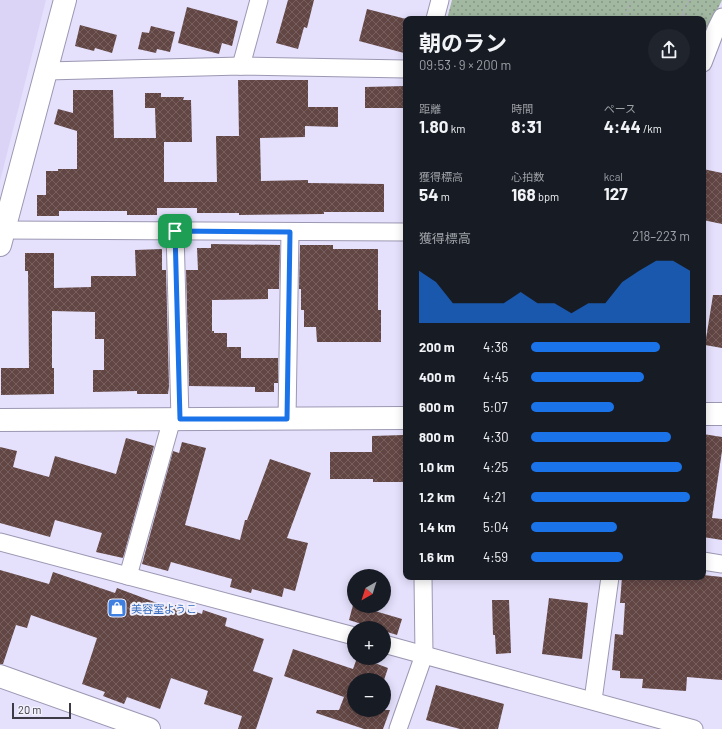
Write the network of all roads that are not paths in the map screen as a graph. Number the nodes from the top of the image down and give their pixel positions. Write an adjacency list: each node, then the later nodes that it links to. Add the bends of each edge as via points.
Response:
1 (65, 0): 9 (street)
2 (259, 0): 7 (street)
3 (440, 0): 4 (street)
4 (436, 16)
5 (722, 17): 6 (street)
6 (706, 55)
7 (241, 66): 8 (street); 9 (street)
8 (403, 69)
9 (47, 71): 13 (street)
10 (175, 231): 11 (street); 13 (street); 17 (street)
11 (290, 232): 12 (street); 18 (street)
12 (403, 232)
13 (1, 235)
14 (706, 414): 15 (street)
15 (722, 414)
16 (403, 418): 18 (street)
17 (176, 419): 18 (street); 19 (street); 23 (street)
18 (287, 419)
19 (0, 420)
20 (0, 542): 23 (street)
21 (706, 561): 22 (street)
22 (722, 564)
23 (128, 576): 26 (street)
24 (423, 580): 28 (street)
25 (610, 580): 30 (street)
26 (347, 634)
27 (391, 646): 28 (street)
28 (424, 655): 30 (street); 32 (street)
29 (0, 676): 31 (street)
30 (593, 700): 33 (street)
31 (149, 729)
32 (398, 729)
33 (694, 729)

